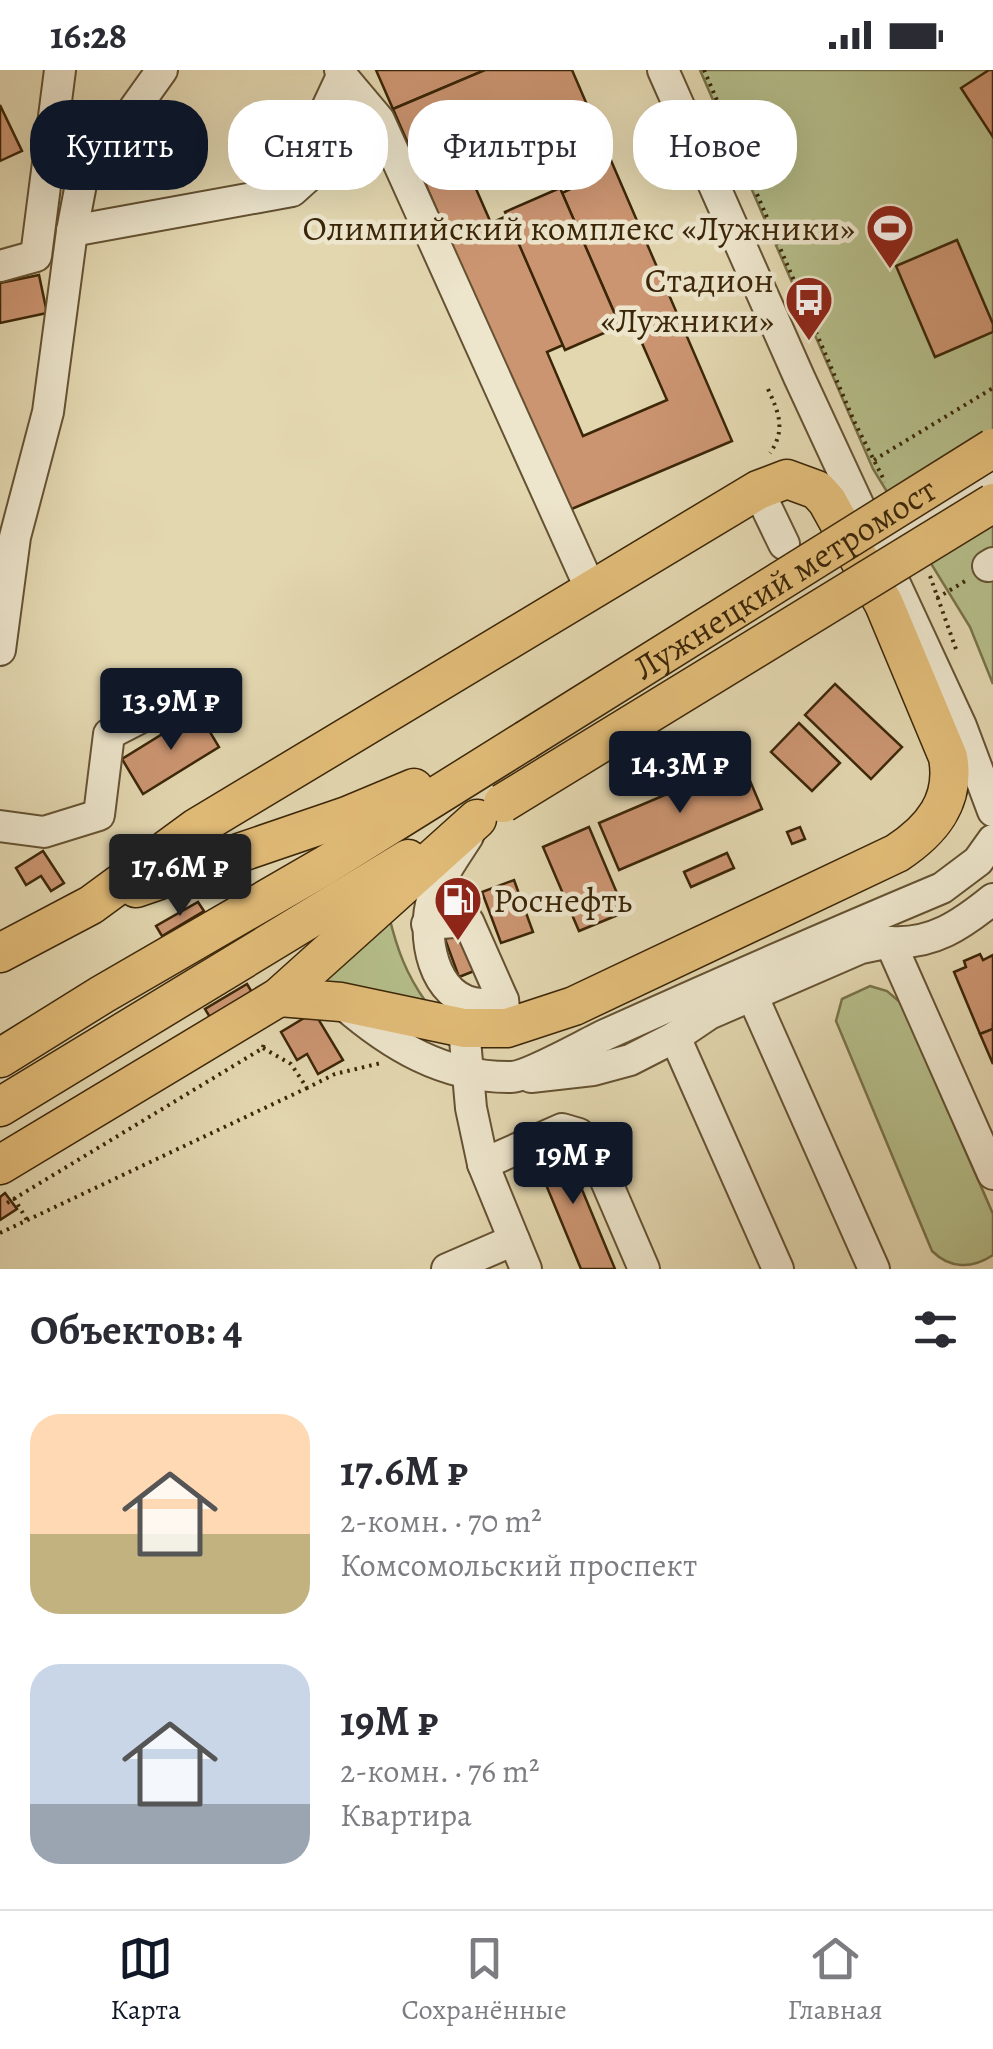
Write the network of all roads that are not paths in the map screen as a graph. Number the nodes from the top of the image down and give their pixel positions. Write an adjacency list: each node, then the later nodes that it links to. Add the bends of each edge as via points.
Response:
1 (60, 70): 6 (street, via 36,256)
2 (162, 70): 5 (street, via 86,158)
3 (663, 70): 8 (street)
4 (341, 73): 5 (street, via 318,126 323,162 292,191); 15 (street, via 379,120)
5 (72, 231): 12 (street, via 48,412)
6 (0, 266)
7 (993, 448): 18 (main road, Лужнецкий метромост, bridge)
8 (837, 456): 10 (street); 13 (street)
9 (993, 475): 13 (street)
10 (768, 485): 14 (street); 15 (main road); 31 (main road, via 803,483 817,490 884,604 948,756 952,774 940,814 897,854 574,1006)
11 (993, 503): 19 (main road, Лужнецкий метромост, bridge)
12 (8, 536): 16 (street)
13 (877, 542): 20 (street)
14 (784, 544)
15 (592, 592): 24 (main road, via 196,828)
16 (0, 650)
17 (171, 702): 21 (street, via 109,734 99,815 44,832)
18 (526, 740): 24 (main road, via 347,816); 34 (main road)
19 (490, 811): 25 (street, via 434,895); 29 (main road); 37 (main road)
20 (993, 811)
21 (0, 826)
22 (993, 840): 36 (street, via 978,861 942,888)
23 (993, 899): 26 (street, via 943,934)
24 (91, 905): 27 (main road)
25 (427, 924): 31 (street, via 444,983 461,999); 31 (street, via 468,921)
26 (890, 942): 28 (street); 39 (street)
27 (0, 953)
28 (752, 994): 33 (street); 46 (street)
29 (279, 997): 30 (main road); 40 (main road)
30 (341, 1002): 32 (main road); 35 (street, via 408,1052)
31 (505, 1014): 32 (main road)
32 (464, 1028): 35 (street)
33 (675, 1037): 36 (street, via 614,1065); 45 (street)
34 (0, 1058)
35 (467, 1073): 36 (street); 38 (street)
36 (516, 1078)
37 (0, 1107)
38 (483, 1164): 41 (street); 44 (street, via 562,1130 579,1134)
39 (993, 1174)
40 (7, 1181)
41 (514, 1240): 42 (street); 43 (street)
42 (448, 1269)
43 (526, 1269)
44 (644, 1269)
45 (778, 1269)
46 (874, 1269)

